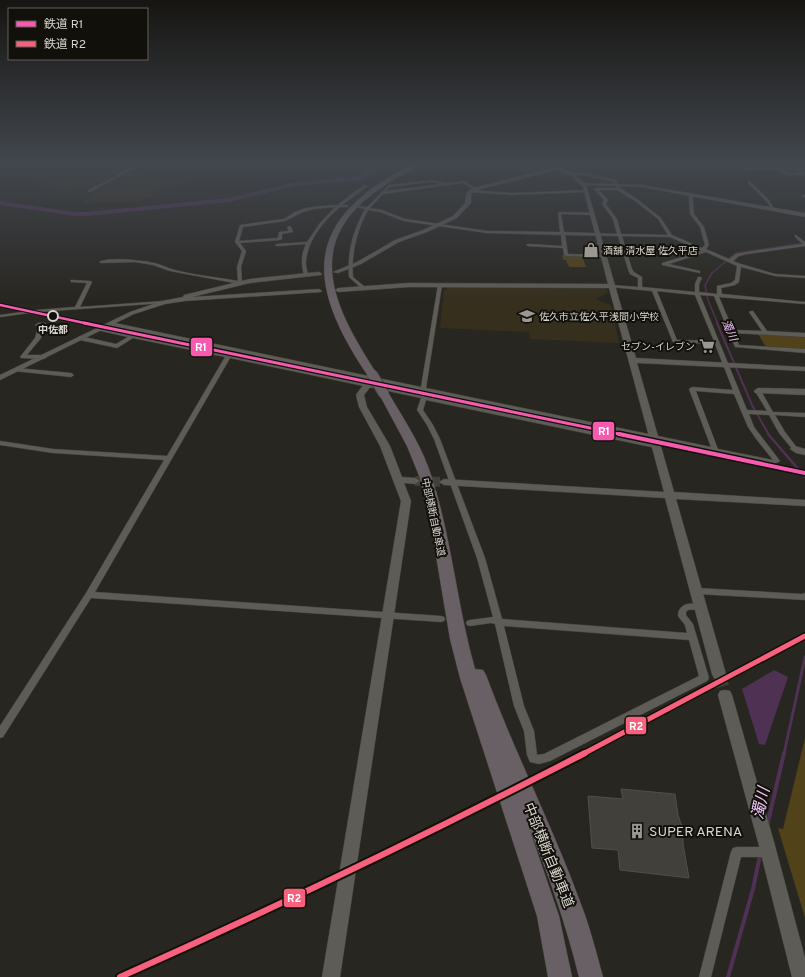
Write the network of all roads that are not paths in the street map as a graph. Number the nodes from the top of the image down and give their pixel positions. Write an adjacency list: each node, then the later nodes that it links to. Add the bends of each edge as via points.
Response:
1 (367, 209): 32 (street, via 352,243)
2 (312, 210): 21 (street, via 295,213 286,220 243,225 239,228)
3 (334, 210): 22 (street)
4 (351, 210): 100 (highway, 中部横断自動車道, bridge, via 339,226 331,245 328,276 332,300 344,327 414,446 426,478)
5 (371, 210): 14 (street, via 404,220)
6 (463, 210): 14 (street, via 458,215)
7 (592, 210): 12 (street)
8 (608, 210): 18 (street, via 615,219)
9 (648, 210): 19 (street, via 659,218)
10 (692, 210): 27 (street, via 692,214 702,227 707,245)
11 (774, 210): 13 (street)
12 (593, 214): 16 (street, via 559,213); 17 (street)
13 (805, 215)
14 (439, 225): 16 (street, via 488,232); 32 (street, via 391,244)
15 (295, 228): 21 (street, via 289,228 291,232 280,233 280,239)
16 (563, 234): 17 (street); 26 (street)
17 (598, 235): 18 (street); 28 (street)
18 (620, 235): 19 (street); 44 (street, via 630,269 640,277)
19 (671, 236): 27 (street)
20 (796, 236): 23 (street)
21 (237, 242): 40 (street, via 244,253 239,267)
22 (309, 243): 24 (street); 36 (street, via 303,260)
23 (804, 244): 29 (street, via 744,253)
24 (277, 245)
25 (528, 245): 26 (street)
26 (565, 247): 28 (street, via 566,255)
27 (704, 250): 29 (street); 34 (street, via 664,264)
28 (605, 256): 42 (street)
29 (730, 261): 31 (street)
30 (100, 262): 40 (street, via 146,263)
31 (740, 265): 37 (street, via 775,275); 49 (street, via 737,281 719,287)
32 (350, 268): 33 (street); 43 (street, via 351,277)
33 (336, 272)
34 (698, 272)
35 (319, 274): 36 (street)
36 (306, 275): 40 (street)
37 (805, 276)
38 (700, 278): 48 (street, via 697,284)
39 (73, 281): 53 (street, via 90,282)
40 (240, 283): 50 (street, via 186,295)
41 (440, 285): 42 (street); 43 (street); 77 (street)
42 (612, 286): 44 (street); 70 (street)
43 (363, 287): 45 (street)
44 (640, 288): 46 (street)
45 (338, 290)
46 (654, 290): 48 (street); 66 (street, via 675,341)
47 (320, 291): 50 (street)
48 (699, 294): 49 (street); 66 (street)
49 (715, 295): 52 (street); 61 (street)
50 (185, 299): 51 (street)
51 (164, 302): 53 (street); 56 (street)
52 (805, 304)
53 (76, 309): 55 (street)
54 (751, 312): 62 (street)
55 (0, 316)
56 (110, 324): 60 (street); 77 (street)
57 (38, 325): 58 (street)
58 (45, 325): 59 (street); 68 (street, via 23,356)
59 (52, 325)
60 (99, 329): 64 (street); 65 (street)
61 (730, 331): 62 (street); 67 (street, via 739,348)
62 (766, 333): 63 (street)
63 (805, 335)
64 (132, 336): 65 (street, via 117,346); 69 (street)
65 (80, 338): 68 (street)
66 (717, 343): 71 (street)
67 (805, 350)
68 (44, 356): 73 (street)
69 (228, 356): 76 (street); 91 (street)
70 (632, 360): 71 (street); 85 (street)
71 (728, 365): 72 (street); 79 (street)
72 (805, 369)
73 (16, 370): 74 (street); 75 (street)
74 (71, 375)
75 (0, 378)
76 (367, 386): 81 (street); 92 (street, via 360,395 363,407 385,446)
77 (423, 389): 85 (street)
78 (758, 391): 80 (street); 83 (street)
79 (737, 392): 82 (street); 89 (street, via 692,389)
80 (805, 392)
81 (424, 398): 87 (street); 94 (street, via 420,410 436,439)
82 (746, 412): 83 (street); 89 (street, via 754,433 777,461 773,463)
83 (771, 413): 84 (street); 88 (street, via 782,433)
84 (805, 415)
85 (654, 437): 87 (street); 89 (street)
86 (0, 443): 91 (street, via 53,451)
87 (656, 446): 95 (street)
88 (795, 448): 90 (street)
89 (715, 450)
90 (805, 452)
91 (168, 458): 98 (street)
92 (398, 480): 93 (street); 102 (street, via 406,501)
93 (415, 481)
94 (448, 483): 95 (street); 104 (street, via 481,558)
95 (670, 495): 96 (street); 97 (street)
96 (805, 503)
97 (697, 591): 99 (street); 101 (street)
98 (89, 595): 102 (street); 109 (street)
99 (805, 596)
100 (452, 599): 112 (highway, 中部横断自動車道, via 458,639 469,678 539,886 548,916); 113 (highway, 中部横断自動車道, via 510,762 571,905)
101 (701, 607): 106 (street, via 686,607 682,611); 107 (street)
102 (389, 615): 103 (street); 111 (street)
103 (441, 619)
104 (499, 622): 105 (street, via 491,620); 106 (street); 106 (street, via 520,706 529,731 532,755 534,759 539,760 704,678)
105 (470, 623)
106 (693, 637)
107 (719, 674)
108 (725, 695): 110 (street)
109 (1, 732)
110 (770, 859): 114 (street, via 737,852); 115 (street)
111 (331, 977)
112 (560, 977)
113 (591, 977)
114 (705, 977)
115 (801, 977)

